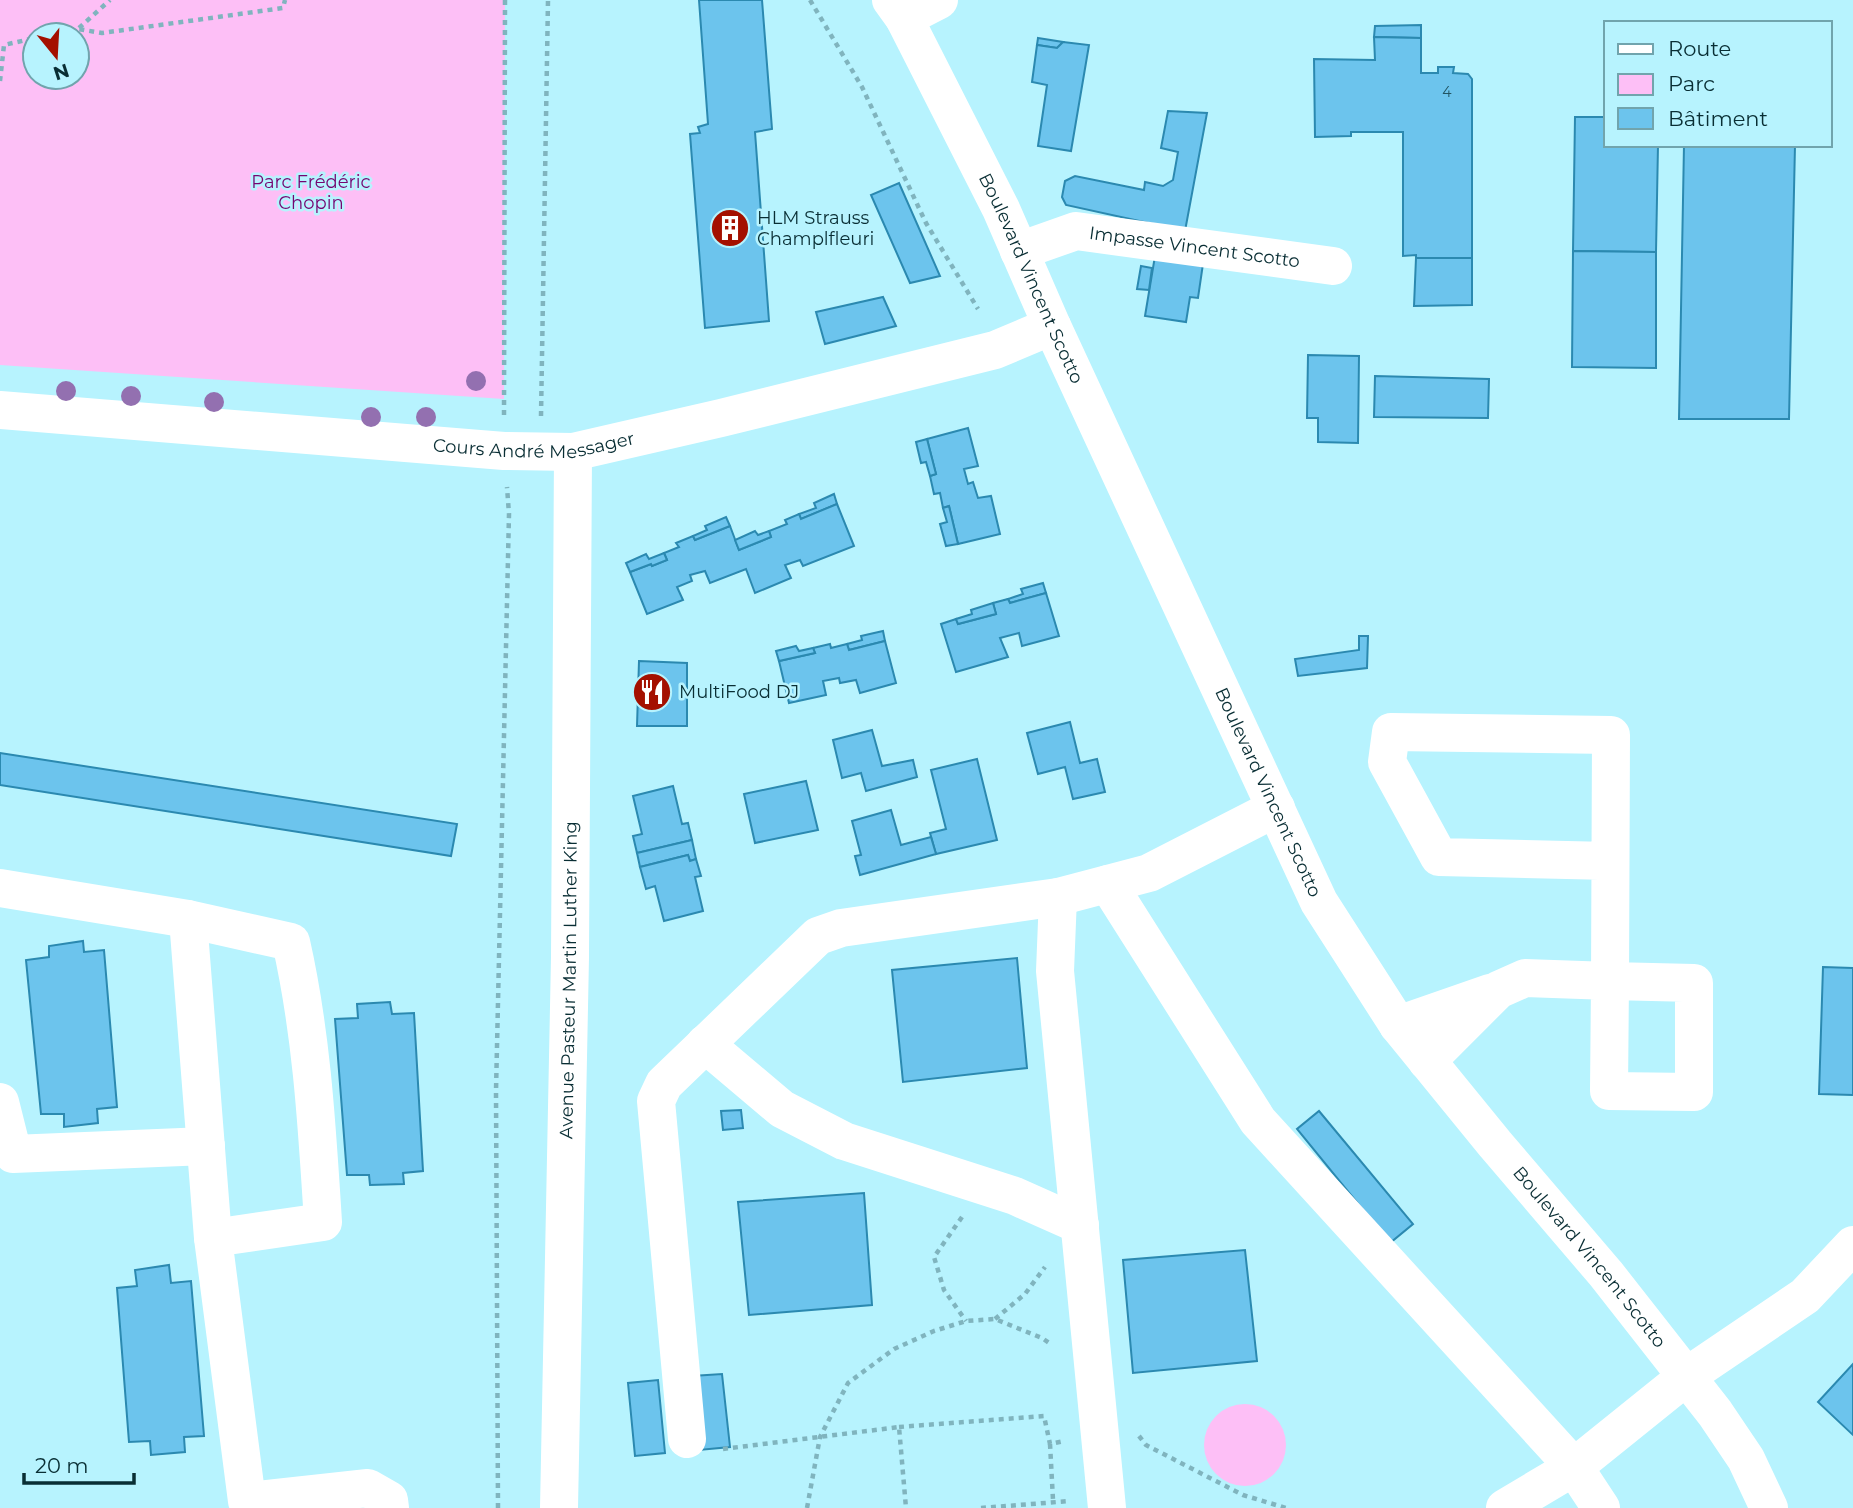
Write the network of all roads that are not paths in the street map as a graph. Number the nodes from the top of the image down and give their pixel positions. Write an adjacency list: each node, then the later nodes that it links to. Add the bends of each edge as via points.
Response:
1 (939, 0): 2 (street)
2 (898, 9): 3 (street, Boulevard Vincent Scotto)
3 (1019, 251): 4 (street, Impasse Vincent Scotto, via 1076,231); 5 (street, Boulevard Vincent Scotto)
4 (1333, 266)
5 (1052, 326): 7 (street, Cours André Messager, via 995,350); 8 (street, Boulevard Vincent Scotto)
6 (0, 410): 7 (street, Cours André Messager, via 504,451)
7 (573, 452): 28 (street, Avenue Pasteur Martin Luther King, via 570,943)
8 (1276, 808): 10 (street, via 1149,873); 15 (street, Boulevard Vincent Scotto, via 1319,902)
9 (1611, 861): 9 (street, via 1611,735 1391,732 1387,762 1438,857); 14 (street, via 1610,981 1525,978)
10 (1108, 884): 12 (street); 25 (street, via 1258,1121)
11 (0, 888): 13 (street)
12 (1058, 897): 16 (street, via 841,928 818,936); 20 (street, via 1055,971)
13 (188, 919): 19 (street); 21 (street, via 291,943 313,1075 323,1223)
14 (1499, 990): 15 (street); 17 (street)
15 (1398, 1025): 17 (street, Boulevard Vincent Scotto)
16 (705, 1044): 20 (street, via 782,1109 844,1141 996,1190); 24 (street, via 664,1084 656,1101)
17 (1427, 1061): 23 (street, Boulevard Vincent Scotto)
18 (0, 1102): 19 (street, via 13,1154)
19 (206, 1146): 21 (street)
20 (1073, 1222): 26 (street)
21 (213, 1238): 27 (street, via 247,1501 368,1488 389,1500)
22 (1853, 1245): 23 (street, via 1805,1296)
23 (1687, 1376): 25 (street); 31 (street, Boulevard Vincent Scotto, via 1746,1459)
24 (687, 1438)
25 (1574, 1467): 29 (street); 30 (street)
26 (1106, 1505)
27 (390, 1508)
28 (559, 1508)
29 (1505, 1508)
30 (1601, 1508)
31 (1769, 1508)

